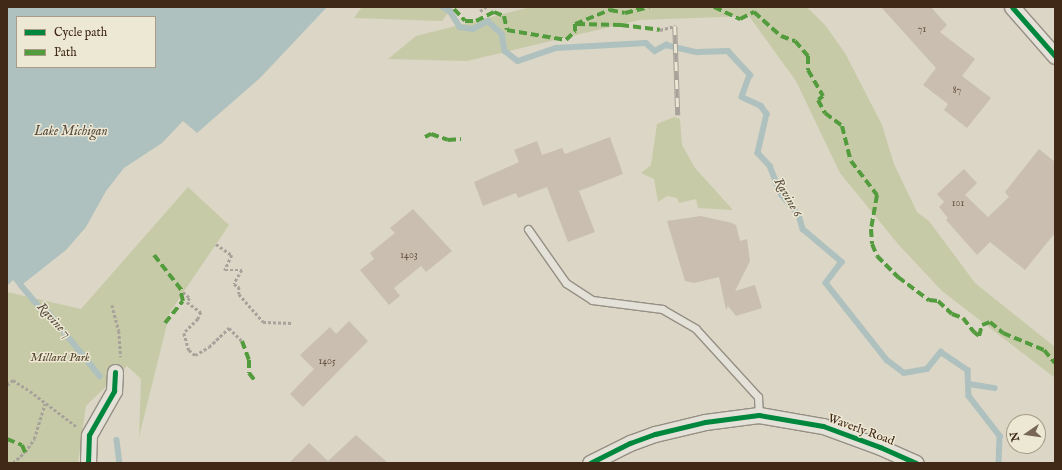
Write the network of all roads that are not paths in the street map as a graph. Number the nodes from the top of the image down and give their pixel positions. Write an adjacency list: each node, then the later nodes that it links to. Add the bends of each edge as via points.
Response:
1 (1012, 7): 2 (street)
2 (1055, 56)
3 (528, 229): 5 (lane, via 566,283 592,300 662,309 696,329 758,397)
4 (115, 372): 7 (street, via 114,390 89,435)
5 (759, 415): 6 (street, Waverly Road, via 823,426); 8 (street, Waverly Road, via 705,422 655,434)
6 (895, 459): 9 (street, Waverly Road)
7 (88, 463)
8 (590, 463)
9 (916, 463)

